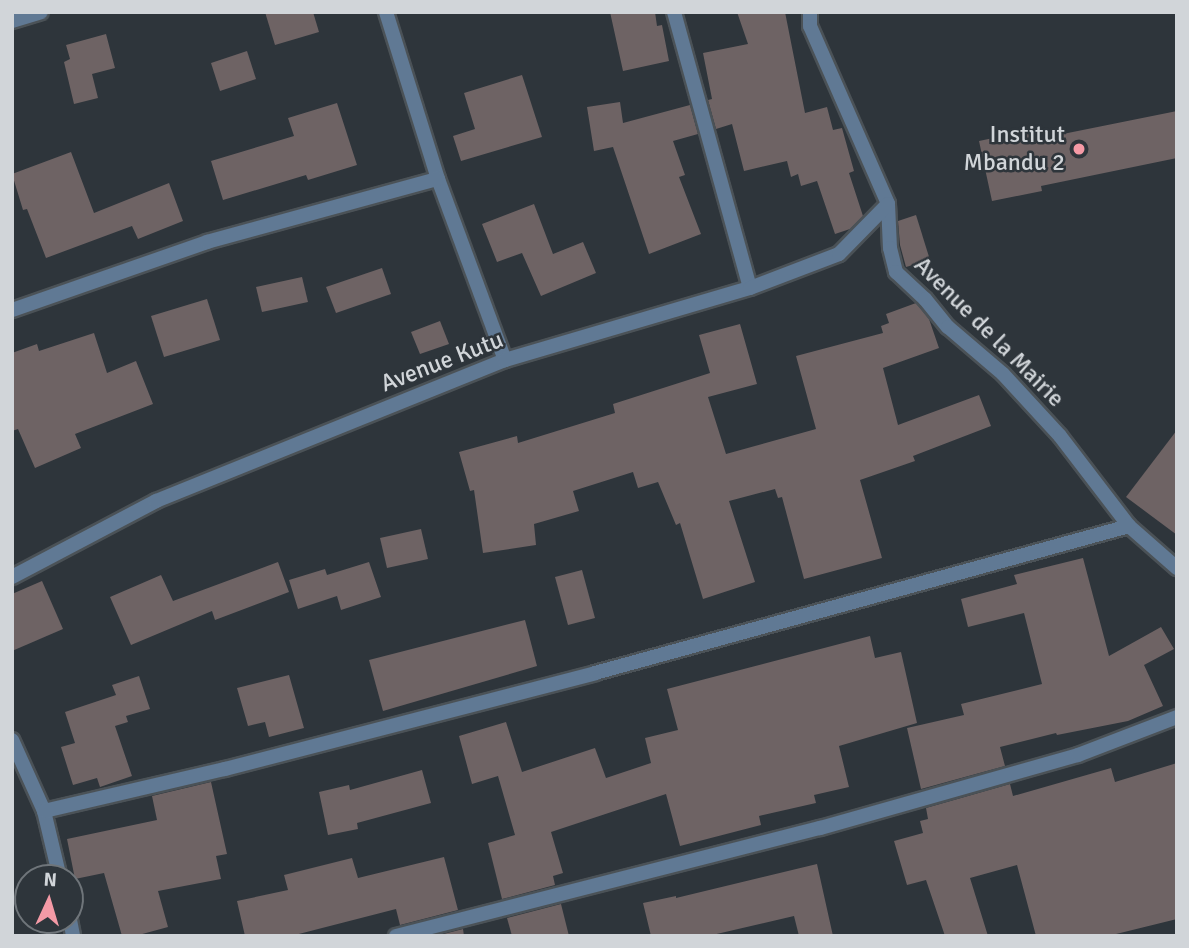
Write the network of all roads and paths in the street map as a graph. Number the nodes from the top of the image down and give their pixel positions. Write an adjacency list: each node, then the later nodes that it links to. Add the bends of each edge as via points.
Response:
1 (41, 12): 5 (street)
2 (386, 12): 6 (street)
3 (674, 12): 8 (street)
4 (810, 12): 7 (street, Avenue de la Mairie, via 810,26)
5 (12, 21)
6 (438, 179): 9 (street, via 207,242); 10 (street)
7 (888, 204): 8 (street, Avenue Kutu, via 839,254); 11 (street, Avenue de la Mairie, via 896,272 947,327 1003,374 1060,436)
8 (750, 288): 10 (street, Avenue Kutu)
9 (12, 310)
10 (505, 360): 13 (street, Avenue Kutu, via 156,501)
11 (1129, 526): 12 (street, Avenue de la Mairie); 16 (street, via 596,673)
12 (1177, 568)
13 (12, 577)
14 (1177, 717): 18 (street, via 1078,755 845,821)
15 (12, 740): 16 (street)
16 (44, 811): 17 (street)
17 (57, 864)
18 (396, 936)

